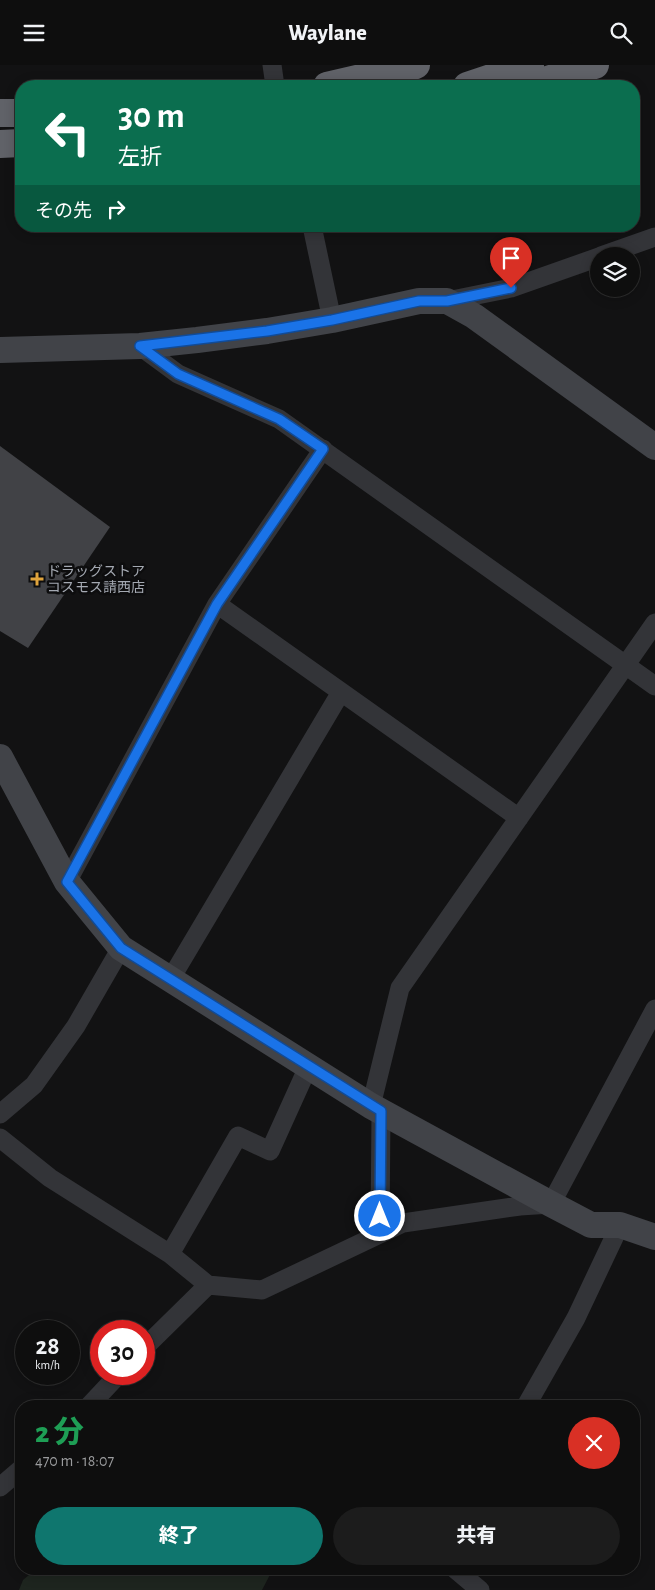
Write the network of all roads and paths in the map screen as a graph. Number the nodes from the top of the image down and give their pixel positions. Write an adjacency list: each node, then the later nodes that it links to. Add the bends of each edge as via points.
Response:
1 (272, 65): 5 (street)
2 (416, 65): 6 (highway)
3 (530, 65): 7 (highway)
4 (595, 65): 8 (highway)
5 (274, 80)
6 (352, 80)
7 (485, 80)
8 (547, 80)
9 (0, 113): 10 (highway)
10 (15, 113)
11 (15, 143): 12 (highway)
12 (0, 144)
13 (313, 232): 18 (street)
14 (655, 237): 15 (street)
15 (628, 247)
16 (590, 260): 17 (street, via 511,288)
17 (447, 301): 18 (street, via 419,301); 21 (street, via 474,316)
18 (332, 320): 19 (street)
19 (140, 346): 20 (street); 22 (street, via 178,374 279,419)
20 (0, 349)
21 (655, 447)
22 (323, 449): 23 (street); 25 (street)
23 (217, 604): 27 (street); 30 (street)
24 (655, 623): 25 (street)
25 (626, 665): 26 (street); 29 (street)
26 (655, 686)
27 (341, 692): 29 (street); 32 (street)
28 (0, 757): 30 (street)
29 (519, 818): 35 (street, via 400,988)
30 (67, 882): 31 (street)
31 (121, 948): 32 (street); 36 (street, via 76,1025 34,1085)
32 (170, 980): 34 (street)
33 (655, 1009): 38 (street)
34 (308, 1067): 35 (street); 42 (street, via 270,1151 238,1136)
35 (376, 1109): 38 (street); 40 (street)
36 (0, 1114)
37 (0, 1138): 42 (street, via 50,1178)
38 (552, 1205): 39 (street, via 591,1225); 40 (street, via 520,1206 403,1223)
39 (620, 1225): 41 (street); 47 (street, via 576,1318)
40 (380, 1233): 43 (street, via 262,1289)
41 (655, 1237)
42 (170, 1254): 43 (street)
43 (208, 1285): 44 (street)
44 (155, 1337)
45 (109, 1385): 46 (street)
46 (95, 1400)
47 (529, 1400)
48 (15, 1474): 49 (street)
49 (0, 1487)
50 (462, 1575): 51 (street)
51 (480, 1590)

